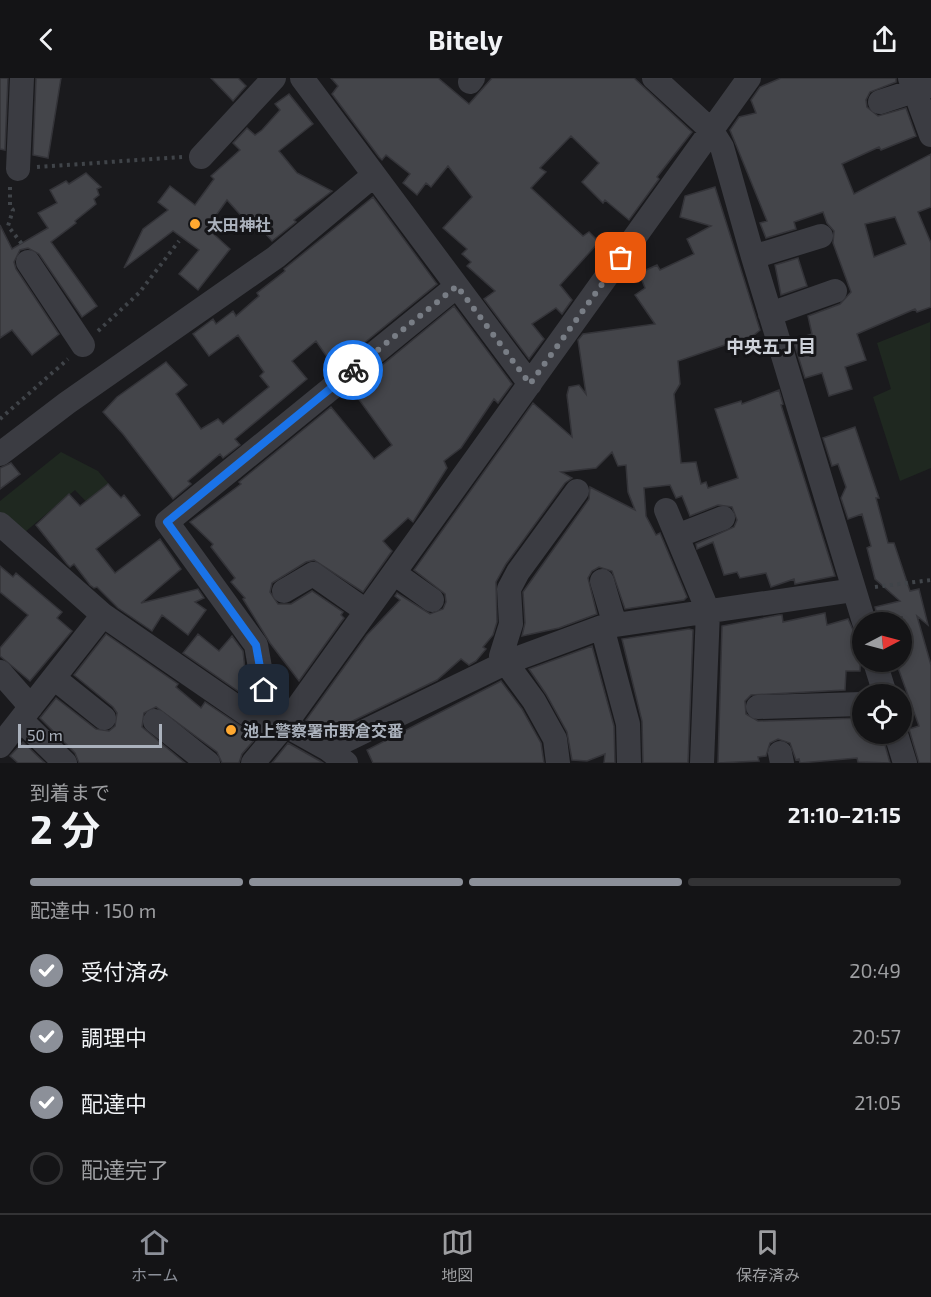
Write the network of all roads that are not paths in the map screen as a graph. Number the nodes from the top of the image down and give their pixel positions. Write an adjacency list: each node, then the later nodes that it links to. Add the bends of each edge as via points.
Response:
1 (22, 78): 11 (street)
2 (274, 78): 10 (street)
3 (302, 78): 12 (street)
4 (654, 78): 8 (street)
5 (748, 78): 8 (street)
6 (919, 84): 7 (street); 9 (street)
7 (880, 102)
8 (712, 131): 14 (street, via 722,147); 20 (street)
9 (931, 135)
10 (201, 157)
11 (18, 169)
12 (374, 175): 16 (street); 21 (street, via 276,257)
13 (821, 236): 14 (street)
14 (753, 257): 18 (street)
15 (28, 262): 19 (street)
16 (457, 286): 20 (street); 45 (street, via 167,522 256,645 264,690 276,720)
17 (835, 291): 18 (street)
18 (770, 314): 29 (street)
19 (83, 345)
20 (530, 384): 27 (street)
21 (0, 454)
22 (577, 491): 37 (street, via 509,590 511,624 501,656)
23 (666, 510): 26 (street)
24 (723, 518): 26 (street)
25 (0, 524): 35 (street)
26 (677, 536): 33 (street)
27 (394, 573): 31 (street); 32 (street)
28 (602, 580): 36 (street)
29 (854, 590): 33 (street); 34 (street)
30 (284, 591): 32 (street, via 313,574)
31 (432, 600)
32 (366, 611): 45 (street)
33 (708, 611): 36 (street); 54 (street)
34 (861, 612)
35 (103, 615): 39 (street); 45 (street, via 260,723)
36 (609, 626): 37 (street); 53 (street, via 628,724)
37 (506, 663): 48 (street); 52 (street, via 534,701 555,740)
38 (0, 672): 42 (street)
39 (54, 678): 42 (street); 43 (street)
40 (852, 704): 41 (street)
41 (758, 707)
42 (26, 713): 47 (street); 49 (street)
43 (104, 718)
44 (155, 721): 50 (street)
45 (284, 726): 48 (street); 51 (street)
46 (899, 744): 55 (street)
47 (0, 746)
48 (337, 756)
49 (65, 763)
50 (208, 763)
51 (252, 763)
52 (558, 763)
53 (628, 763)
54 (702, 763)
55 (905, 763)

